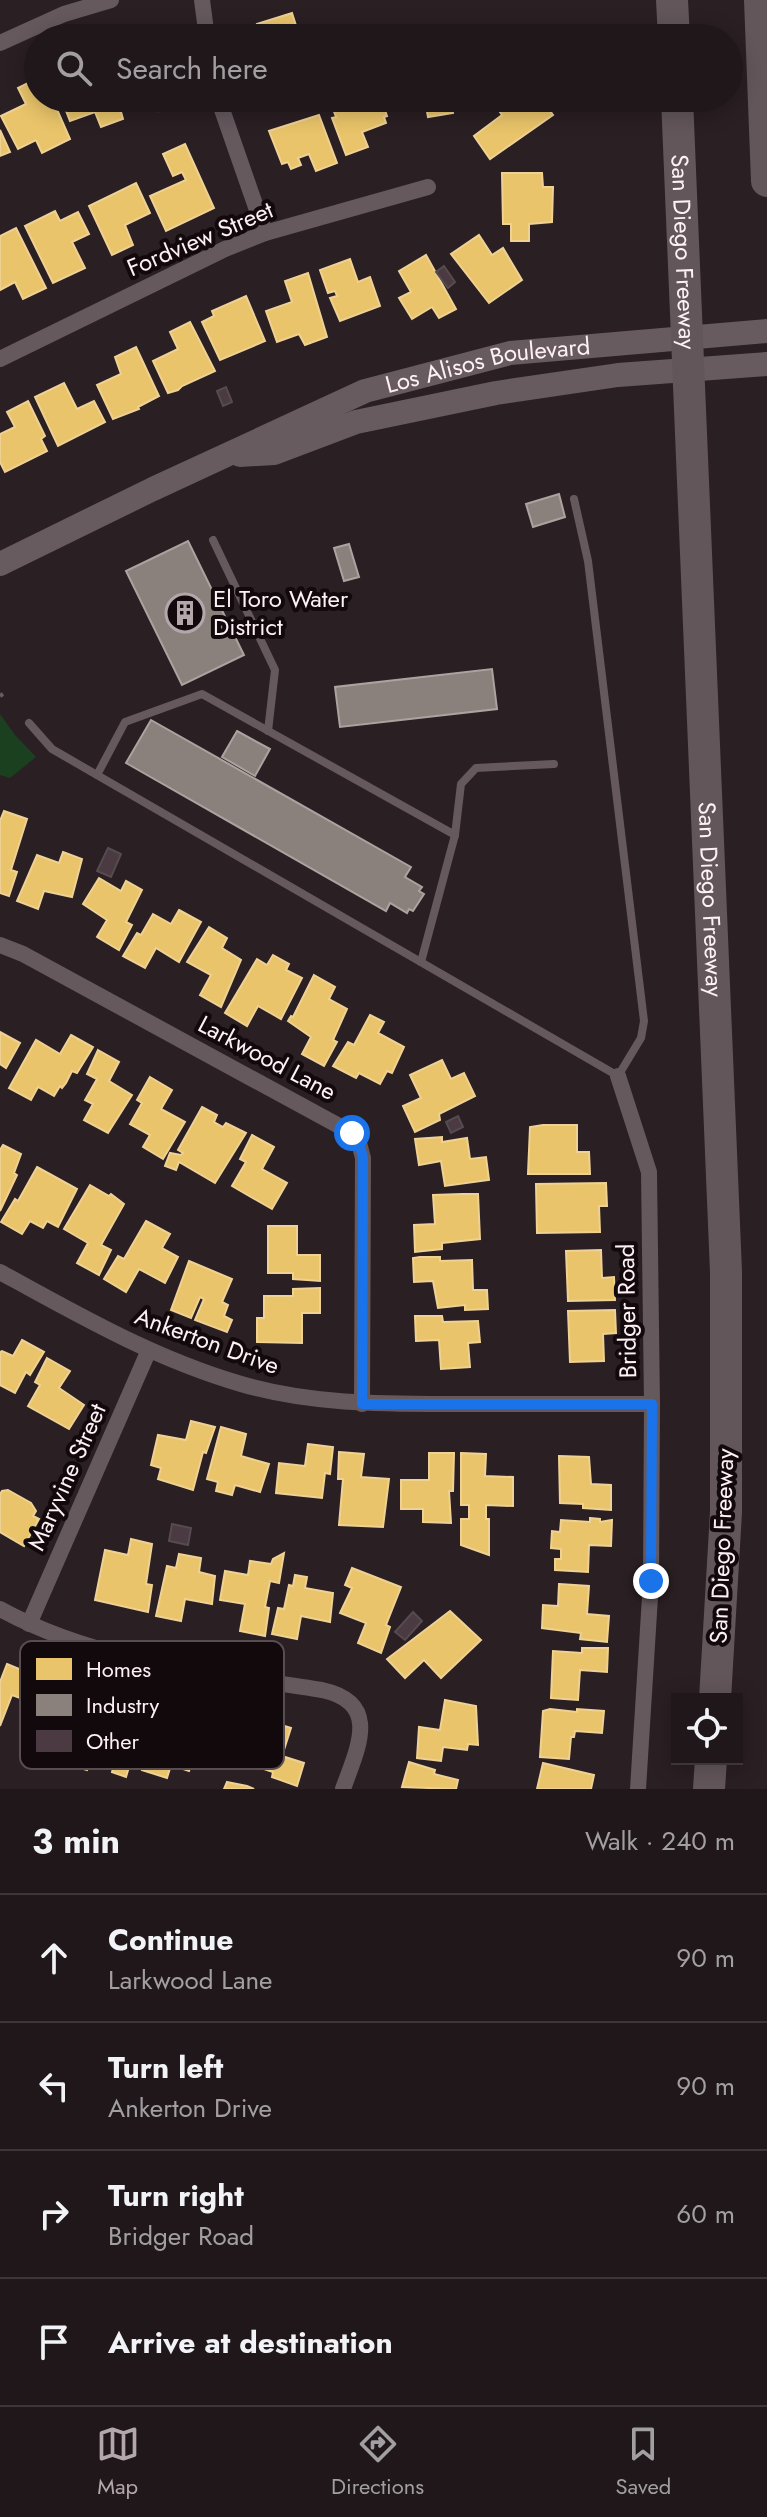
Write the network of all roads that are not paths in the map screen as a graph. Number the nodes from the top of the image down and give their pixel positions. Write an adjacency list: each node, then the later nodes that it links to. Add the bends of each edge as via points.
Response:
1 (111, 0): 5 (street)
2 (202, 0): 6 (street)
3 (672, 0): 7 (highway)
4 (760, 0): 12 (highway)
5 (42, 24)
6 (205, 24)
7 (673, 24)
8 (24, 32): 9 (street)
9 (0, 43)
10 (223, 112): 14 (street)
11 (678, 112): 38 (highway, San Diego Freeway, via 726,1272 726,1512)
12 (767, 181)
13 (428, 187): 14 (street, Fordview Street)
14 (265, 233): 16 (street, Fordview Street)
15 (767, 331): 18 (main road, Los Alisos Boulevard, via 510,353 365,391)
16 (0, 359)
17 (767, 364): 18 (main road, Los Alisos Boulevard, via 618,375 496,393 356,422 274,453)
18 (226, 456): 21 (main road, Los Alisos Boulevard)
19 (574, 499): 29 (lane, via 588,561 644,1021 641,1038)
20 (213, 540): 23 (lane, via 275,670)
21 (0, 564)
22 (29, 723): 25 (lane, via 52,749)
23 (268, 731): 25 (lane, via 202,694 125,722); 26 (lane)
24 (554, 764): 26 (lane, via 476,768 461,784)
25 (97, 775): 28 (lane)
26 (455, 835): 28 (lane)
27 (0, 945): 32 (street, Larkwood Lane, via 352,1133 363,1158)
28 (421, 962): 29 (lane)
29 (618, 1076): 33 (street, Bridger Road, via 649,1172)
30 (0, 1272): 31 (street, Ankerton Drive)
31 (149, 1350): 32 (street, Ankerton Drive, via 243,1385); 35 (street, Maryvine Street)
32 (362, 1404): 33 (street, Ankerton Drive)
33 (652, 1404): 41 (street, Bridger Road, via 651,1581)
34 (0, 1609): 35 (street)
35 (29, 1624): 36 (street)
36 (81, 1641)
37 (284, 1684): 40 (street, via 322,1690 352,1703 360,1719 360,1740)
38 (715, 1693)
39 (711, 1765): 42 (highway)
40 (343, 1789)
41 (638, 1789)
42 (709, 1789)

